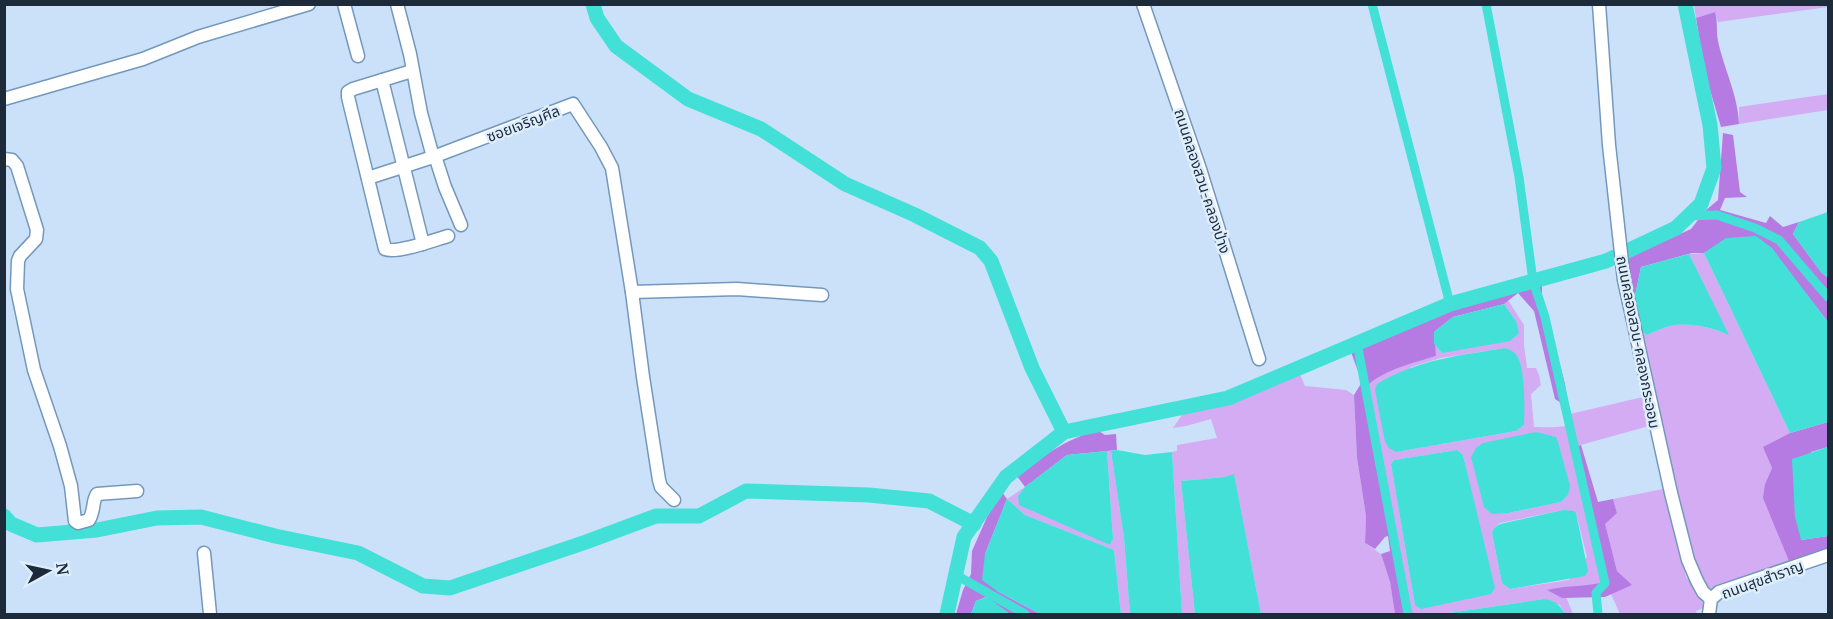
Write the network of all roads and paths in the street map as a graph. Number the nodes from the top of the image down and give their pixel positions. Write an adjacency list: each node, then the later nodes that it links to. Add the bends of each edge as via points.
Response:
1 (309, 4): 9 (street, via 198,37 133,62)
2 (344, 4): 6 (street)
3 (397, 4): 7 (street)
4 (1143, 4): 19 (street, ถนนคลองสวน-คลองป่าง)
5 (1599, 4): 24 (street, ถนนคลองสวน-คลองกระออม, via 1624,280 1688,560 1696,581)
6 (358, 56)
7 (412, 71): 8 (street); 10 (street)
8 (382, 80): 12 (street); 13 (street, via 350,90 348,95)
9 (4, 99)
10 (434, 157): 12 (street); 14 (street); 17 (street, ซอยเจริญศีล, via 573,104 612,168)
11 (4, 159): 20 (street, via 17,166 37,230 36,239 18,261 17,289 34,370 71,486 76,522 91,518 97,494)
12 (404, 167): 13 (street); 16 (street)
13 (368, 178): 16 (street, via 385,249)
14 (461, 225)
15 (448, 236): 16 (street)
16 (423, 244)
17 (632, 292): 18 (street, via 737,289); 21 (street, ซอยเจริญศีล, via 659,480)
18 (822, 296)
19 (1259, 358)
20 (137, 491)
21 (674, 500)
22 (204, 553): 25 (street)
23 (1828, 555): 24 (street, ถนนสุขสำราญ)
24 (1711, 598): 26 (street, ถนนสุขสำราญ)
25 (210, 615)
26 (1709, 615)

